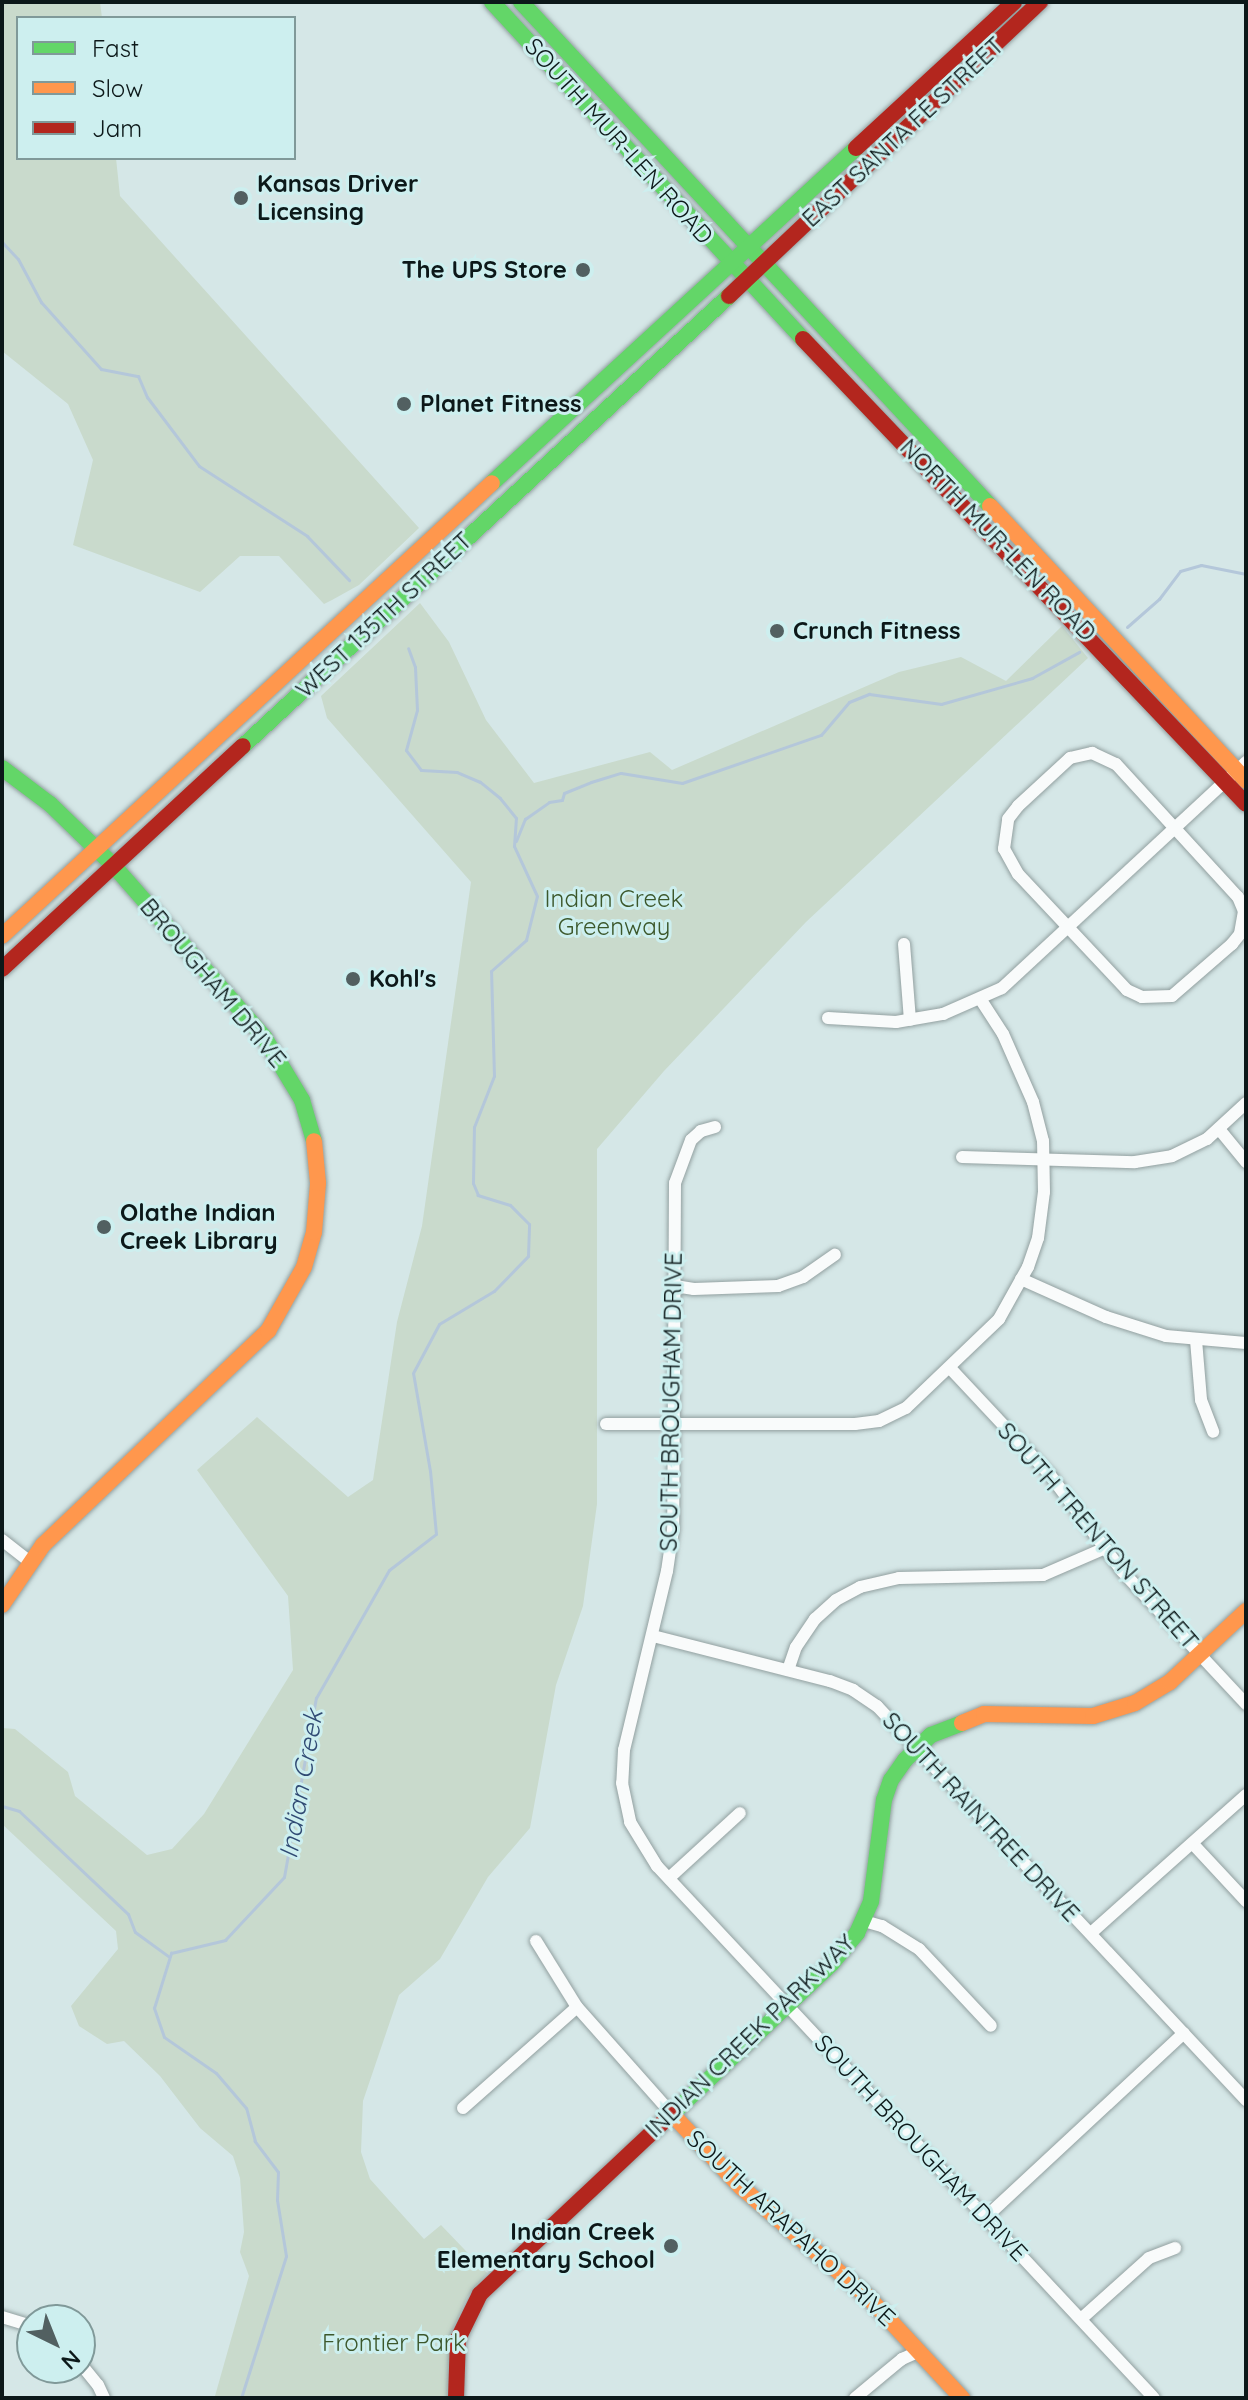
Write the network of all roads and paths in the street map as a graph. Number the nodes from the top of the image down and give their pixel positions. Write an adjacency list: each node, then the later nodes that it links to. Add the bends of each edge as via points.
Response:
1 (492, 2): 7 (main road, SOUTH MUR-LEN ROAD)
2 (521, 2): 5 (main road, SOUTH MUR-LEN ROAD)
3 (1014, 2): 5 (main road, EAST SANTA FE STREET)
4 (1040, 2): 6 (main road, EAST SANTA FE STREET)
5 (750, 244): 6 (main road, SOUTH MUR-LEN ROAD); 7 (main road, WEST 135TH STREET)
6 (766, 261): 8 (main road, WEST 135TH STREET); 10 (main road, NORTH MUR-LEN ROAD)
7 (730, 263): 8 (main road, SOUTH MUR-LEN ROAD); 13 (main road, WEST 135TH STREET)
8 (748, 278): 10 (main road, NORTH MUR-LEN ROAD); 14 (main road, WEST 135TH STREET)
9 (2, 768): 13 (main road, BROUGHAM DRIVE, via 50,804)
10 (1238, 774): 11 (main road, NORTH MUR-LEN ROAD); 12 (street)
11 (1246, 804)
12 (1176, 829): 15 (street); 15 (street, via 1238,897 1244,920 1232,944 1183,990 1159,999 1127,990); 15 (street, via 1106,757 1092,753 1070,758 1008,819 1003,836 1010,865)
13 (96, 849): 14 (main road, BROUGHAM DRIVE); 16 (main road, WEST 135TH STREET)
14 (113, 865): 18 (main road, WEST 135TH STREET); 39 (main road, BROUGHAM DRIVE, via 279,1057 302,1100 317,1159 314,1232 284,1308 252,1349)
15 (1068, 928): 19 (street, via 1024,971)
16 (2, 936)
17 (904, 944): 21 (street)
18 (2, 969)
19 (981, 1000): 21 (street); 26 (street, via 1003,1034 1033,1102)
20 (828, 1018): 21 (street)
21 (910, 1020)
22 (1246, 1103): 24 (street)
23 (715, 1127): 30 (street, SOUTH BROUGHAM DRIVE, via 691,1140 677,1171)
24 (1219, 1129): 26 (street, via 1172,1156 1135,1162); 27 (street)
25 (962, 1157): 26 (street)
26 (1044, 1160): 29 (street, via 1038,1238)
27 (1246, 1162)
28 (835, 1255): 30 (street, via 803,1277 778,1286)
29 (1021, 1279): 31 (street, via 1106,1317); 33 (street, via 999,1319)
30 (675, 1286): 35 (street, SOUTH BROUGHAM DRIVE)
31 (1196, 1340): 32 (street); 36 (street, via 1201,1400)
32 (1246, 1343)
33 (950, 1368): 35 (street, via 906,1408 879,1421); 38 (street, SOUTH TRENTON STREET, via 1050,1475)
34 (606, 1424): 35 (street)
35 (674, 1424): 42 (street, SOUTH BROUGHAM DRIVE, via 673,1530)
36 (1213, 1432)
37 (2, 1540): 39 (street)
38 (1105, 1548): 43 (street, SOUTH TRENTON STREET); 44 (street, via 1043,1575 899,1578 860,1587 815,1619)
39 (29, 1561): 40 (main road, BROUGHAM DRIVE)
40 (2, 1605)
41 (1246, 1611): 43 (main road, INDIAN CREEK PARKWAY)
42 (653, 1636): 44 (street, SOUTH RAINTREE DRIVE); 50 (street, SOUTH BROUGHAM DRIVE, via 624,1750 622,1783 637,1836)
43 (1200, 1654): 45 (street, SOUTH TRENTON STREET); 46 (main road, INDIAN CREEK PARKWAY, via 1147,1697 1113,1711 1093,1716 984,1714 952,1724)
44 (788, 1670): 46 (street, SOUTH RAINTREE DRIVE, via 853,1690 877,1706)
45 (1246, 1704)
46 (917, 1748): 52 (main road, INDIAN CREEK PARKWAY, via 896,1771 884,1800 875,1883); 53 (street, SOUTH RAINTREE DRIVE)
47 (1246, 1795): 49 (street)
48 (740, 1813): 50 (street)
49 (1193, 1844): 51 (street); 53 (street)
50 (669, 1878): 55 (street, SOUTH BROUGHAM DRIVE)
51 (1246, 1901)
52 (864, 1921): 55 (main road, INDIAN CREEK PARKWAY, via 849,1945); 57 (street, via 919,1949)
53 (1091, 1933): 58 (street, SOUTH RAINTREE DRIVE)
54 (536, 1941): 56 (street, SOUTH ARAPAHO DRIVE)
55 (787, 2004): 61 (main road, INDIAN CREEK PARKWAY); 62 (street, SOUTH BROUGHAM DRIVE)
56 (577, 2007): 60 (street); 61 (street, SOUTH ARAPAHO DRIVE)
57 (991, 2026)
58 (1184, 2033): 59 (street, SOUTH RAINTREE DRIVE); 62 (street)
59 (1246, 2100)
60 (463, 2108)
61 (671, 2113): 65 (main road, SOUTH ARAPAHO DRIVE, via 741,2187 860,2289); 66 (main road, INDIAN CREEK PARKWAY, via 480,2294 458,2339)
62 (986, 2217): 64 (street, SOUTH BROUGHAM DRIVE)
63 (1175, 2248): 64 (street, via 1149,2258)
64 (1081, 2319): 69 (street, SOUTH BROUGHAM DRIVE)
65 (918, 2352): 67 (street); 68 (main road, SOUTH ARAPAHO DRIVE)
66 (456, 2398)
67 (855, 2398)
68 (962, 2398)
69 (1154, 2398)

